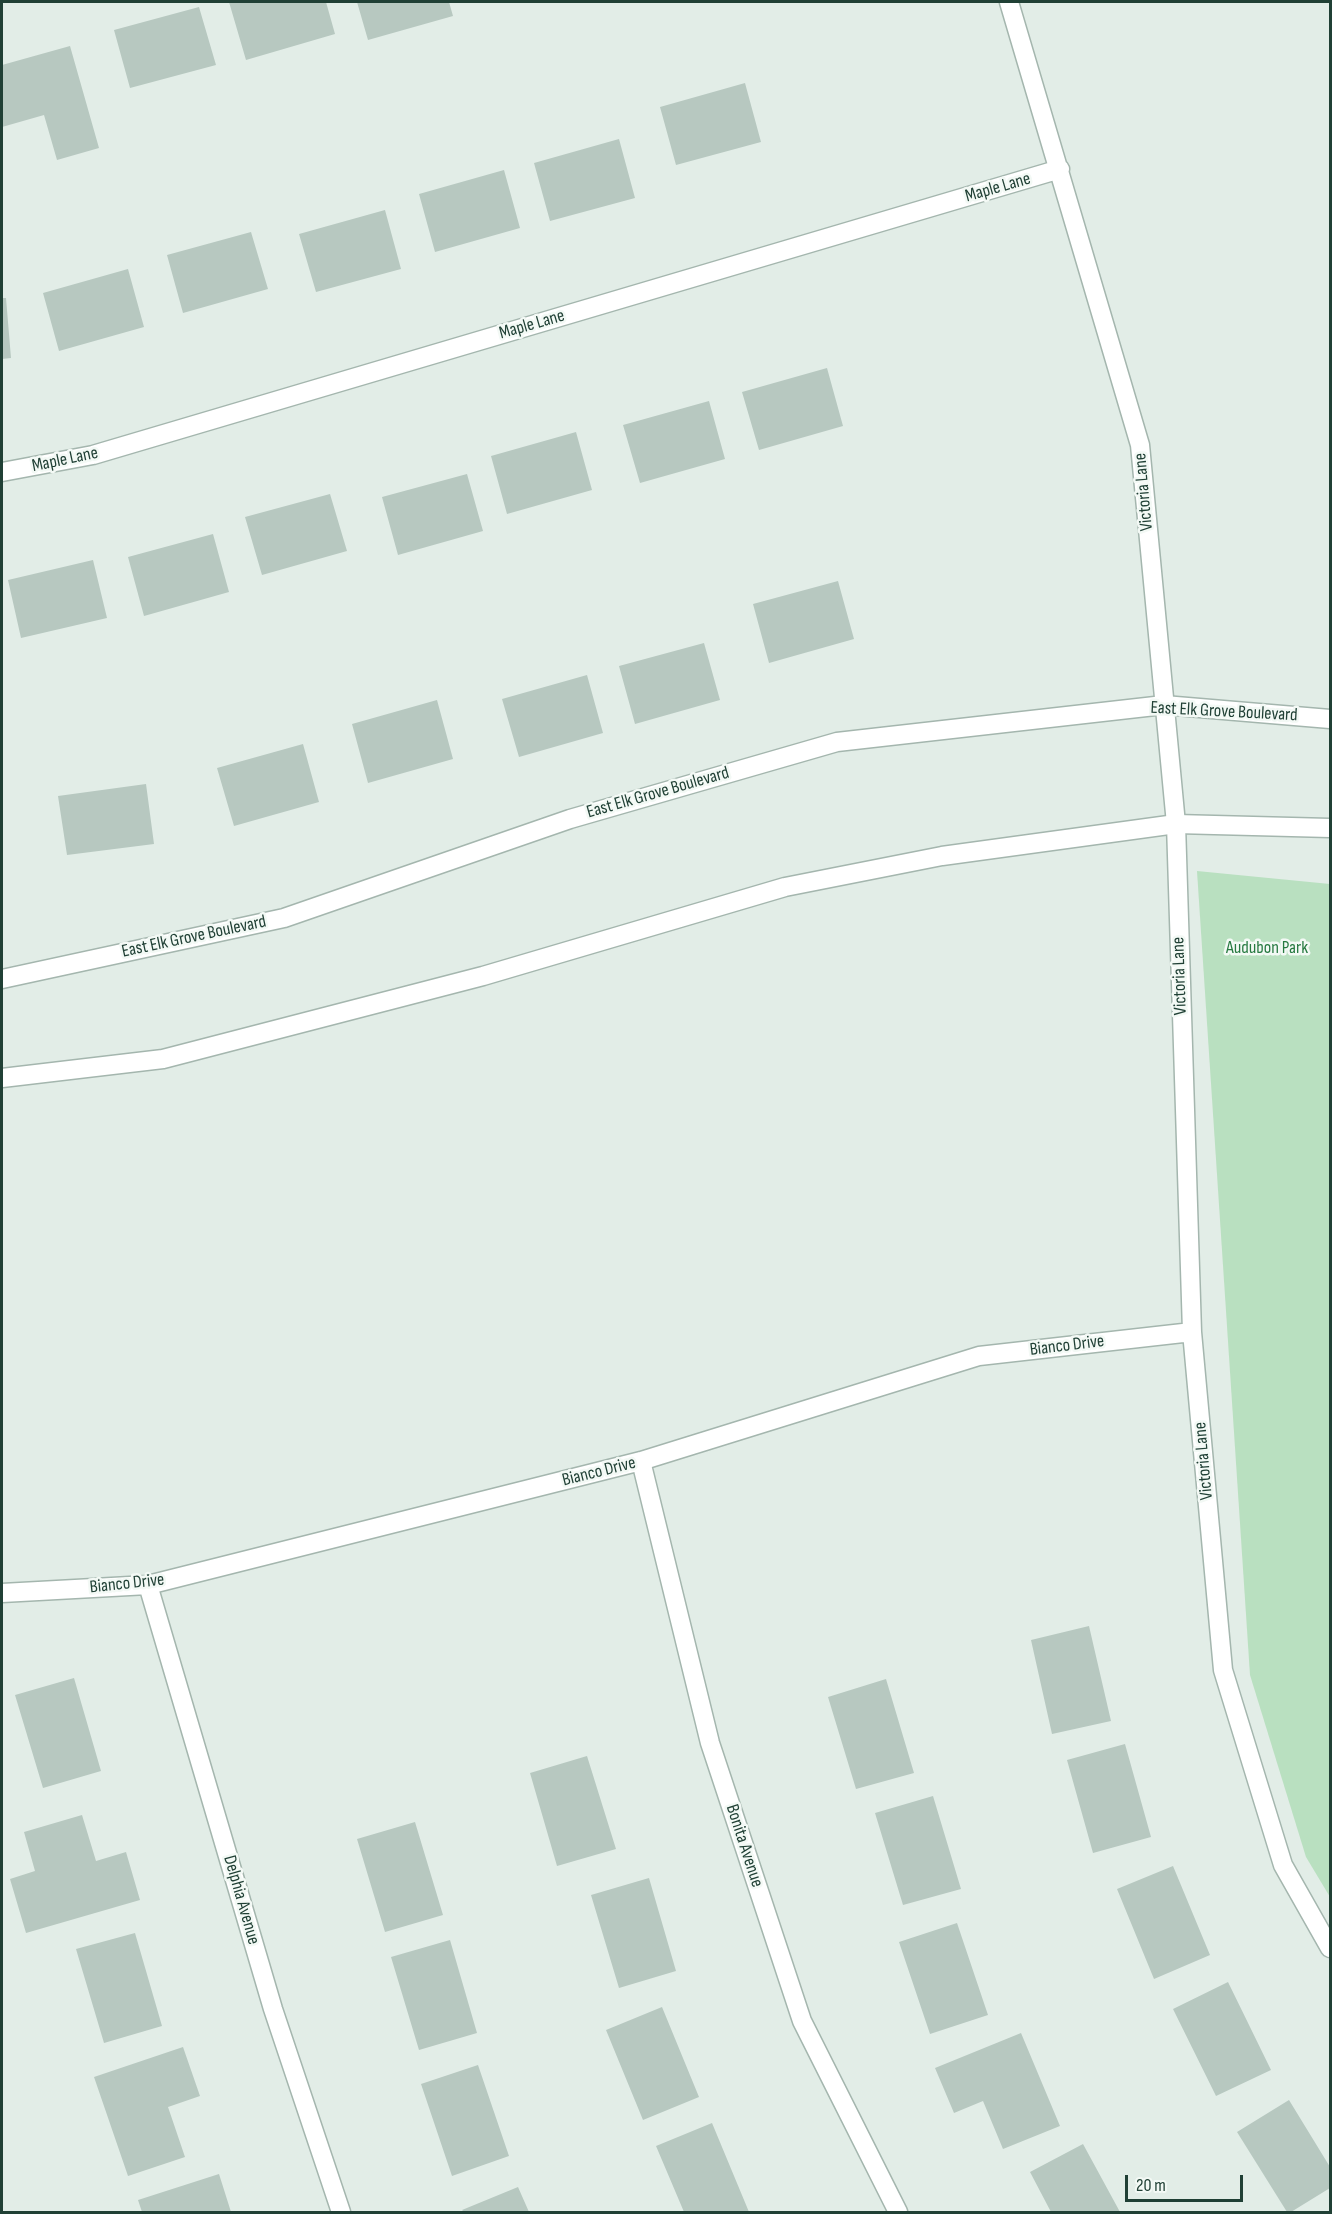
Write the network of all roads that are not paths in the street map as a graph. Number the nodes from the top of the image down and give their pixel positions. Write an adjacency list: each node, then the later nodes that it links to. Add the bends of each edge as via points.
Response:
1 (1009, 2): 2 (street, Victoria Lane)
2 (1060, 169): 3 (street, Maple Lane, via 93,455); 4 (street, Victoria Lane, via 1140,445)
3 (2, 472)
4 (1164, 705): 5 (street, East Elk Grove Boulevard); 6 (street, Victoria Lane); 8 (street, East Elk Grove Boulevard, via 837,742 570,819 284,918)
5 (1330, 719)
6 (1176, 824): 7 (street); 9 (street, via 942,856 785,887 483,976 164,1059); 10 (street, Victoria Lane)
7 (1330, 828)
8 (2, 978)
9 (2, 1078)
10 (1192, 1332): 11 (street, Bianco Drive, via 979,1356); 14 (street, Victoria Lane, via 1224,1670 1283,1865)
11 (642, 1461): 12 (street, Bianco Drive); 16 (street, Bonita Avenue, via 710,1743 802,2021)
12 (148, 1585): 13 (street, Bianco Drive); 15 (street, Delphia Avenue, via 273,2009)
13 (2, 1593)
14 (1330, 1948)
15 (341, 2212)
16 (898, 2212)

